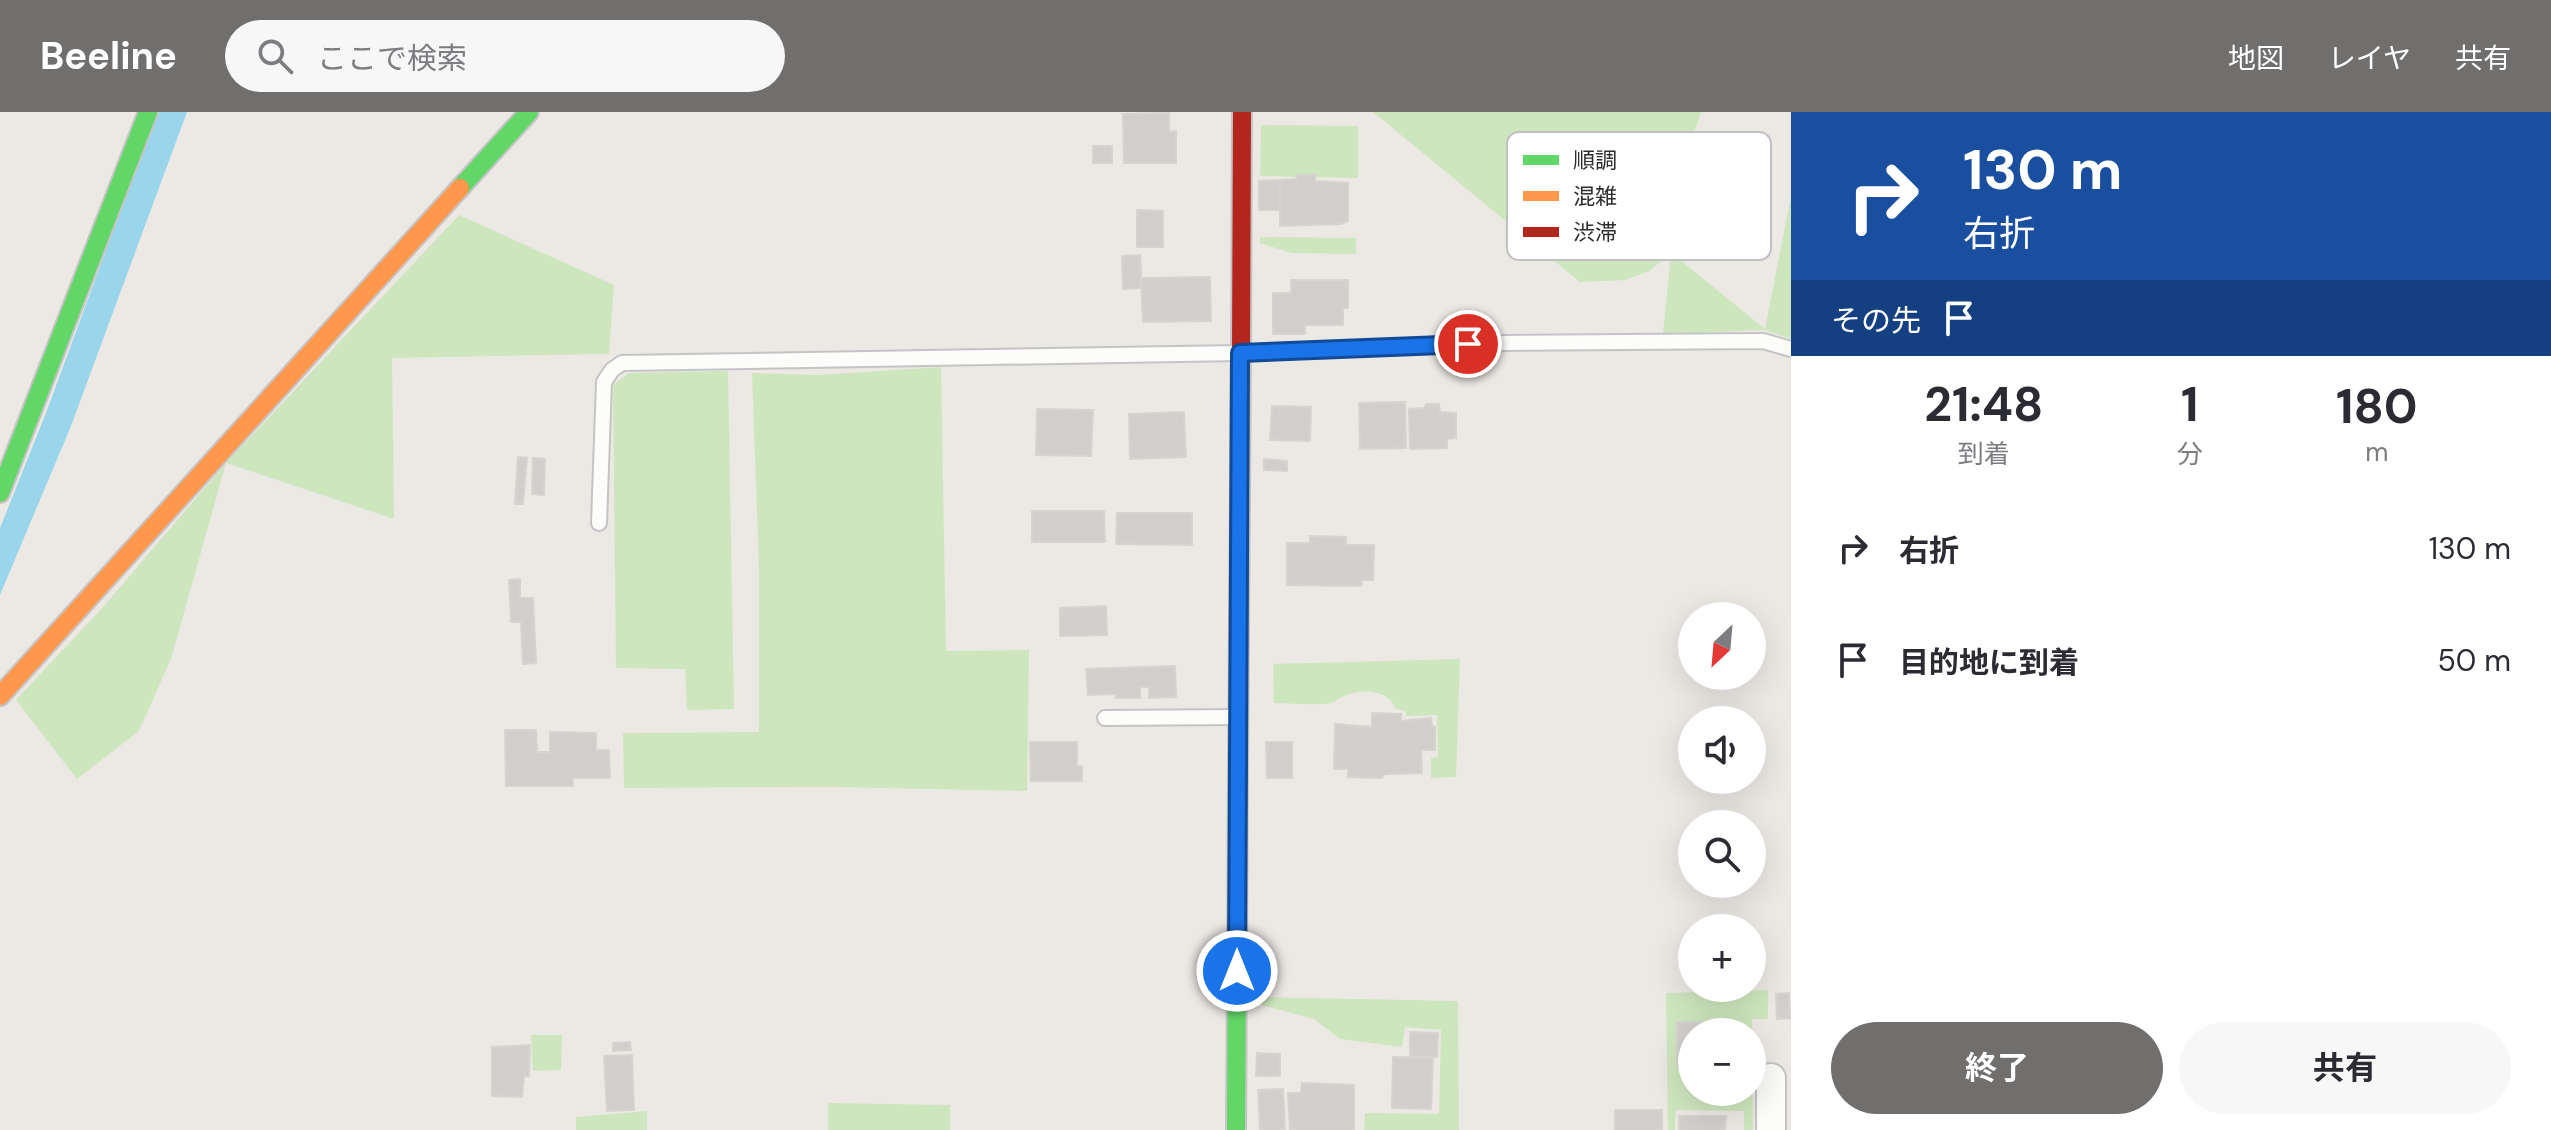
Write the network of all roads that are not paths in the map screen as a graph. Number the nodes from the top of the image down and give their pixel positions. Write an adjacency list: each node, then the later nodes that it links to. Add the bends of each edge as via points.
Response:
1 (148, 112): 6 (street)
2 (529, 112): 10 (street)
3 (1242, 112): 5 (street)
4 (1791, 349): 5 (lane, via 1763,341 1688,341)
5 (1240, 353): 9 (lane, via 622,363 604,382); 11 (street)
6 (32, 416): 7 (street); 8 (street)
7 (11, 426)
8 (0, 493)
9 (599, 523)
10 (0, 696)
11 (1239, 717): 12 (lane); 14 (street)
12 (1105, 718)
13 (1771, 1078): 15 (street)
14 (1236, 1130)
15 (1771, 1130)

